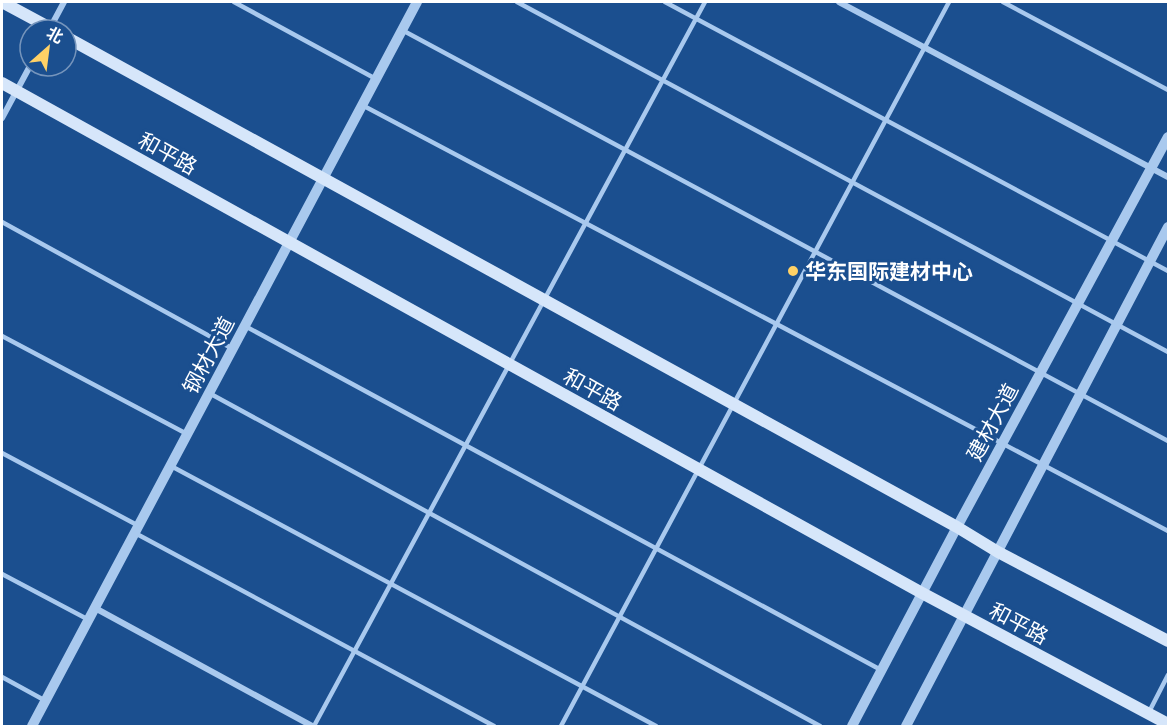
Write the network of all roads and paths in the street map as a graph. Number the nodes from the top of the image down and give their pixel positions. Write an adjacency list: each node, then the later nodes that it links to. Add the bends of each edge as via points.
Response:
1 (2, 2): 11 (main road)
2 (64, 2): 12 (street)
3 (234, 2): 18 (lane)
4 (417, 2): 14 (street, 钢材大道)
5 (518, 2): 19 (lane)
6 (666, 2): 13 (lane)
7 (705, 2): 13 (lane)
8 (839, 2): 16 (street)
9 (949, 2): 16 (lane)
10 (1003, 2): 21 (lane)
11 (31, 18)
12 (56, 18)
13 (696, 18): 19 (lane); 25 (lane)
14 (402, 30): 18 (street, 钢材大道); 27 (lane)
15 (78, 44): 30 (main road)
16 (924, 47): 25 (lane); 28 (street)
17 (23, 78): 22 (street)
18 (376, 79): 23 (street, 钢材大道)
19 (663, 80): 27 (lane); 31 (lane)
20 (2, 83): 22 (main road, 和平路)
21 (1168, 90)
22 (16, 91): 24 (street); 36 (main road, 和平路)
23 (362, 105): 30 (street, 钢材大道); 33 (lane)
24 (2, 118)
25 (886, 119): 31 (lane); 35 (lane)
26 (1168, 137): 28 (street, 建材大道)
27 (626, 150): 33 (lane); 37 (lane)
28 (1152, 168): 29 (street); 35 (street, 建材大道)
29 (1168, 177)
30 (323, 178): 36 (street, 钢材大道); 40 (main road)
31 (852, 182): 37 (lane); 41 (lane)
32 (2, 222): 46 (lane)
33 (586, 223): 40 (lane); 42 (lane)
34 (1168, 226): 38 (street)
35 (1112, 241): 38 (lane); 41 (street, 建材大道)
36 (289, 243): 44 (street, 钢材大道); 48 (main road, 和平路)
37 (815, 251): 42 (lane); 49 (lane)
38 (1150, 261): 39 (lane); 43 (street)
39 (1168, 271)
40 (545, 300): 48 (lane); 52 (main road)
41 (1078, 303): 43 (lane); 49 (street, 建材大道)
42 (776, 324): 52 (lane); 55 (lane)
43 (1117, 324): 47 (lane); 51 (street)
44 (245, 326): 46 (street, 钢材大道); 56 (lane)
45 (2, 336): 53 (lane)
46 (233, 349): 50 (street, 钢材大道)
47 (1168, 352)
48 (510, 365): 56 (lane); 60 (main road, 和平路)
49 (1041, 372): 51 (lane); 55 (street, 建材大道)
50 (209, 393): 53 (street, 钢材大道); 61 (lane)
51 (1081, 394): 54 (lane); 58 (street)
52 (733, 404): 60 (lane); 62 (main road)
53 (188, 434): 59 (street, 钢材大道)
54 (1168, 441)
55 (1002, 444): 58 (lane); 62 (street, 建材大道)
56 (466, 446): 61 (lane); 65 (lane)
57 (2, 453): 63 (lane)
58 (1044, 465): 64 (lane); 66 (street)
59 (171, 466): 63 (street, 钢材大道); 68 (lane)
60 (699, 469): 65 (lane); 69 (main road, 和平路)
61 (429, 514): 68 (lane); 72 (lane)
62 (957, 527): 66 (main road); 69 (street, 建材大道)
63 (137, 529): 70 (street, 钢材大道); 75 (lane)
64 (1168, 531)
65 (656, 549): 72 (lane); 76 (lane)
66 (998, 552): 71 (street); 74 (main road)
67 (2, 574): 73 (lane)
68 (391, 584): 75 (lane); 79 (lane)
69 (922, 593): 71 (main road, 和平路); 76 (street, 建材大道)
70 (95, 608): 73 (street, 钢材大道); 84 (street)
71 (964, 615): 81 (main road, 和平路); 90 (street)
72 (619, 618): 79 (lane); 88 (lane)
73 (89, 620): 80 (street, 钢材大道)
74 (1168, 641)
75 (355, 651): 84 (lane); 85 (lane)
76 (881, 671): 89 (street, 建材大道)
77 (1168, 675): 81 (lane)
78 (2, 677): 80 (lane)
79 (582, 687): 86 (lane); 87 (lane)
80 (46, 701): 83 (street, 钢材大道)
81 (1148, 713): 82 (main road, 和平路)
82 (1168, 724)
83 (32, 726)
84 (313, 726)
85 (494, 726)
86 (561, 726)
87 (656, 726)
88 (820, 726)
89 (852, 726)
90 (906, 726)

